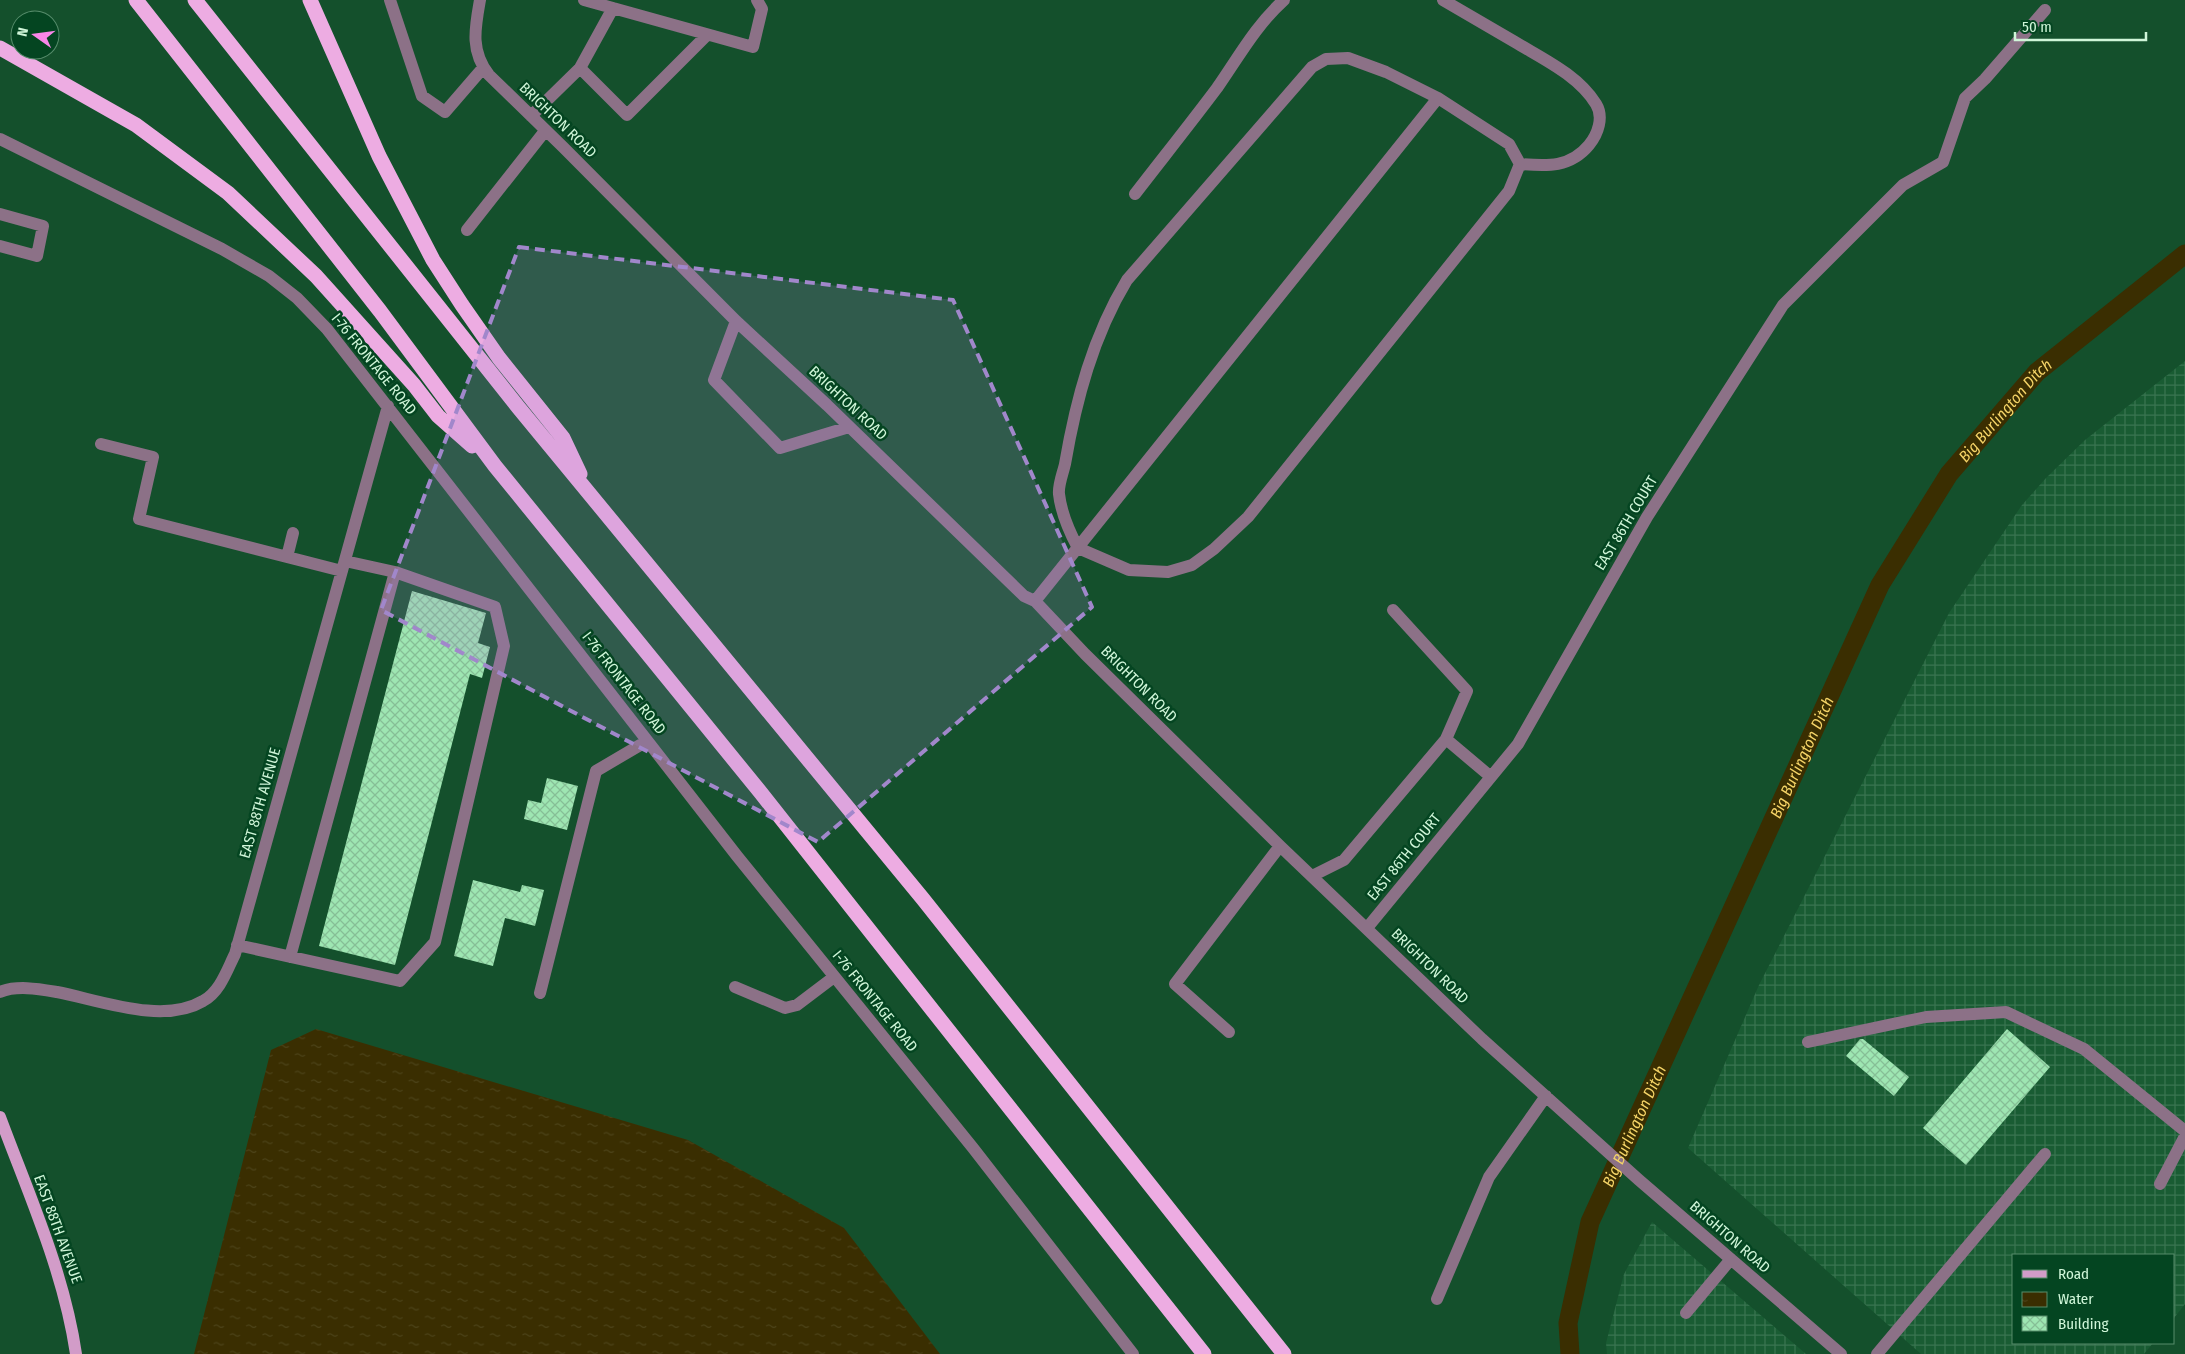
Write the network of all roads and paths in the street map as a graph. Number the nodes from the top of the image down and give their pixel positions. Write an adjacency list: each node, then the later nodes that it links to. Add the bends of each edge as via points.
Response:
1 (136, 0): 29 (highway, via 380,311)
2 (194, 0): 30 (highway)
3 (310, 0): 30 (highway, via 379,156 434,260 499,358 563,438)
4 (390, 0): 14 (street, via 422,96 445,112)
5 (480, 0): 14 (street, BRIGHTON ROAD, via 474,46)
6 (584, 0): 10 (street)
7 (757, 0): 12 (street, via 762,9 753,47)
8 (1284, 0): 21 (street, via 1250,39 1217,88)
9 (1443, 0): 20 (street, via 1557,67 1583,87 1597,105 1600,119 1595,138 1581,155 1551,166)
10 (613, 8): 12 (street); 15 (street)
11 (2046, 10): 40 (street, EAST 86TH COURT, via 1965,98 1944,162 1903,185 1783,305 1646,517 1518,744)
12 (707, 35): 15 (street, via 627,115)
13 (0, 48): 29 (highway, via 136,125 228,193 328,289 438,416)
14 (483, 68): 17 (street, BRIGHTON ROAD)
15 (580, 68): 17 (street)
16 (1438, 98): 20 (street, via 1508,144); 32 (street); 32 (street, via 1386,72 1348,58 1326,59 1312,67 1127,280 1100,330 1069,438 1059,493 1067,528)
17 (531, 116): 18 (street, BRIGHTON ROAD)
18 (545, 131): 23 (street); 25 (street, BRIGHTON ROAD)
19 (0, 139): 26 (street, I-76 FRONTAGE ROAD, via 222,249 268,276 297,298 327,329)
20 (1520, 164): 32 (street, via 1509,190 1248,516 1214,549 1192,565 1168,572 1128,570)
21 (1135, 194)
22 (0, 214): 24 (street, via 43,226 37,256)
23 (468, 230)
24 (0, 246)
25 (736, 321): 27 (street, BRIGHTON ROAD); 27 (street, via 714,380 780,448)
26 (388, 406): 34 (street, EAST 88TH AVENUE); 39 (street, I-76 FRONTAGE ROAD)
27 (849, 427): 36 (street, BRIGHTON ROAD, via 1024,596)
28 (101, 444): 33 (street, via 153,457 140,519)
29 (495, 466): 63 (highway, via 761,793)
30 (590, 493): 64 (highway, via 929,906)
31 (294, 533): 33 (street)
32 (1078, 548): 36 (street)
33 (287, 557): 34 (street)
34 (343, 566): 35 (street); 44 (street, EAST 88TH AVENUE)
35 (395, 572): 45 (street); 45 (street, via 495,607 504,646 435,942 400,982)
36 (1035, 601): 41 (street, BRIGHTON ROAD, via 1084,654)
37 (1393, 610): 38 (street, via 1467,691)
38 (1446, 738): 40 (street); 42 (street, via 1344,860)
39 (647, 740): 46 (street, I-76 FRONTAGE ROAD); 49 (street, via 596,771)
40 (1491, 777): 43 (street, EAST 86TH COURT)
41 (1280, 846): 42 (street, BRIGHTON ROAD); 50 (street, via 1175,984)
42 (1312, 876): 43 (street, BRIGHTON ROAD)
43 (1367, 928): 52 (street, BRIGHTON ROAD)
44 (237, 945): 45 (street); 48 (street, EAST 88TH AVENUE, via 222,982 204,1001 181,1010 129,1008 26,988)
45 (290, 957)
46 (834, 977): 47 (street, via 796,1005 785,1008); 62 (street, I-76 FRONTAGE ROAD, via 973,1148)
47 (735, 987)
48 (0, 992)
49 (540, 993)
50 (1229, 1032)
51 (1808, 1042): 54 (street, via 1926,1017 2006,1012 2084,1049)
52 (1546, 1096): 58 (street, BRIGHTON ROAD); 59 (street, via 1489,1177)
53 (0, 1117): 61 (main road, EAST 88TH AVENUE, via 61,1280)
54 (2185, 1131)
55 (2185, 1136): 57 (street)
56 (2045, 1154): 66 (street)
57 (2160, 1184)
58 (1731, 1259): 60 (street); 65 (street, BRIGHTON ROAD)
59 (1437, 1299)
60 (1686, 1313)
61 (76, 1354)
62 (1133, 1354)
63 (1204, 1354)
64 (1284, 1354)
65 (1841, 1354)
66 (1877, 1354)

